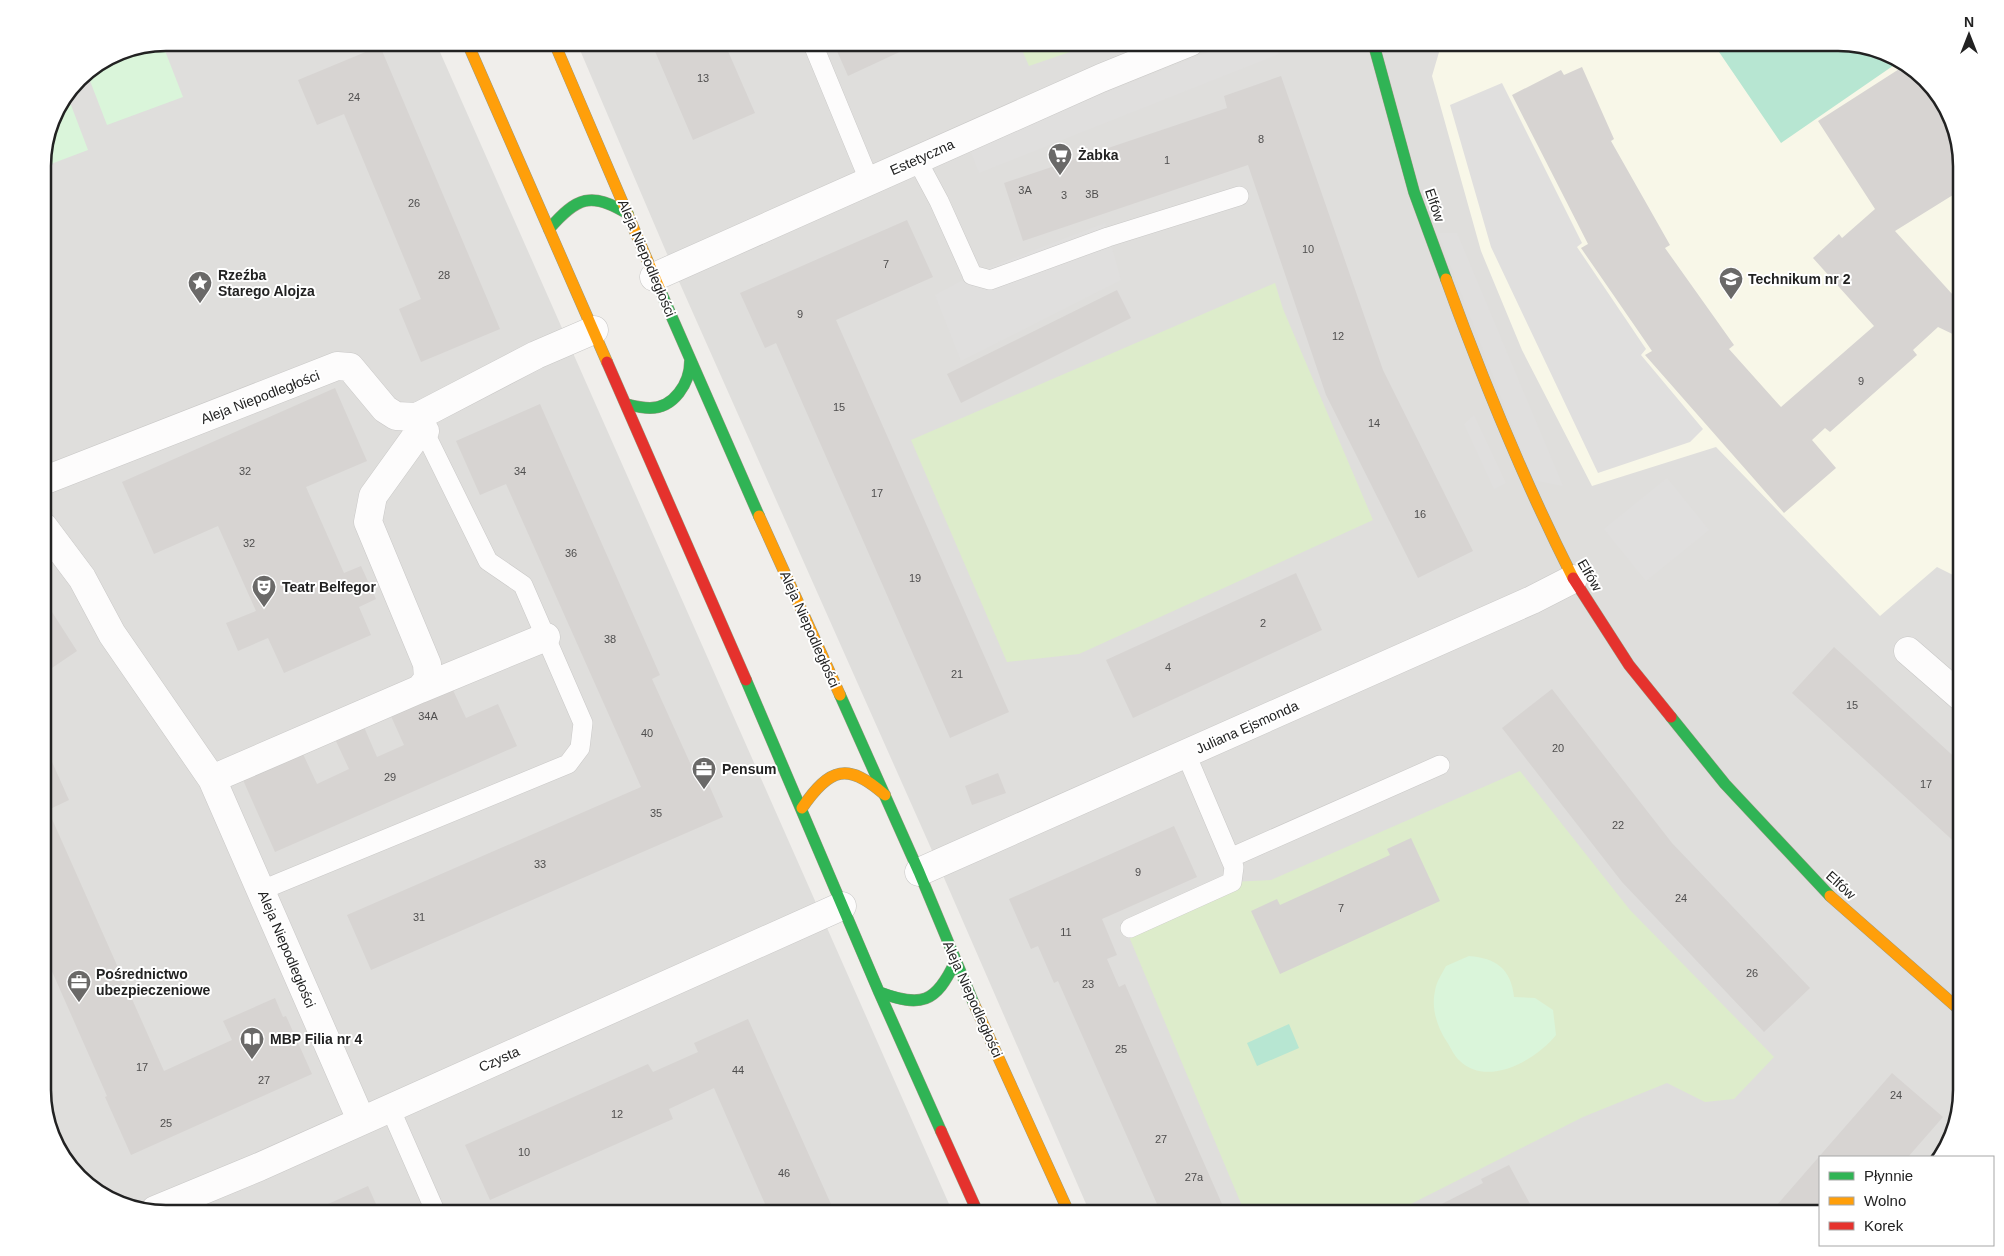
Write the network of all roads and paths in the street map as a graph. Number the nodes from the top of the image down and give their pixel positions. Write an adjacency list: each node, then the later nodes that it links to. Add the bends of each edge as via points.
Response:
1 (471, 51): 10 (street)
2 (558, 51): 9 (street, Aleja Niepodległości)
3 (816, 51): 7 (lane)
4 (1168, 51): 6 (street, Estetyczna)
5 (1375, 51): 18 (street, Elfów, via 1414,192 1469,343 1540,511)
6 (917, 160): 7 (street, Estetyczna); 8 (lane, via 970,272 990,280 1108,237)
7 (869, 180): 11 (street, Estetyczna)
8 (1239, 196)
9 (628, 214): 10 (street, via 610,202 588,199 570,206); 11 (street, Aleja Niepodległości)
10 (550, 229): 12 (street)
11 (654, 277): 13 (street, Aleja Niepodległości)
12 (594, 330): 14 (street); 15 (street, via 536,355)
13 (690, 361): 14 (street, via 684,386 667,402 647,408); 26 (street, Aleja Niepodległości)
14 (626, 404): 27 (street)
15 (421, 424): 16 (street, Aleja Niepodległości, via 384,409 350,367 337,366); 19 (lane, via 488,561 523,585); 21 (street, via 373,496 368,522 427,664 428,678)
16 (51, 478)
17 (51, 537): 25 (street, Aleja Niepodległości, via 82,578 112,634)
18 (1573, 579): 23 (street, Juliana Ejsmonda); 35 (street, Elfów, via 1629,665 1724,784 1817,884)
19 (546, 637): 21 (street); 30 (lane, via 583,722 580,748 568,764)
20 (1908, 651): 22 (street)
21 (420, 689): 25 (street)
22 (1953, 689)
23 (1186, 754): 28 (lane); 29 (street, Juliana Ejsmonda)
24 (1440, 765): 28 (lane)
25 (212, 779): 30 (street, Aleja Niepodległości)
26 (884, 795): 27 (street, via 863,777 842,774 819,784); 29 (street, Aleja Niepodległości)
27 (802, 808): 31 (street)
28 (1230, 858): 32 (lane, via 1234,867 1232,882)
29 (919, 872): 33 (street, Aleja Niepodległości)
30 (262, 890): 37 (street, Aleja Niepodległości)
31 (842, 906): 34 (street); 36 (street, Czysta)
32 (1130, 928)
33 (955, 962): 34 (street, via 945,984 929,999 902,1002); 41 (street, Aleja Niepodległości)
34 (879, 992): 40 (street)
35 (1953, 1003)
36 (390, 1108): 37 (street, Czysta); 39 (lane)
37 (361, 1120): 38 (street, Czysta)
38 (167, 1205)
39 (432, 1205)
40 (974, 1205)
41 (1065, 1205)

